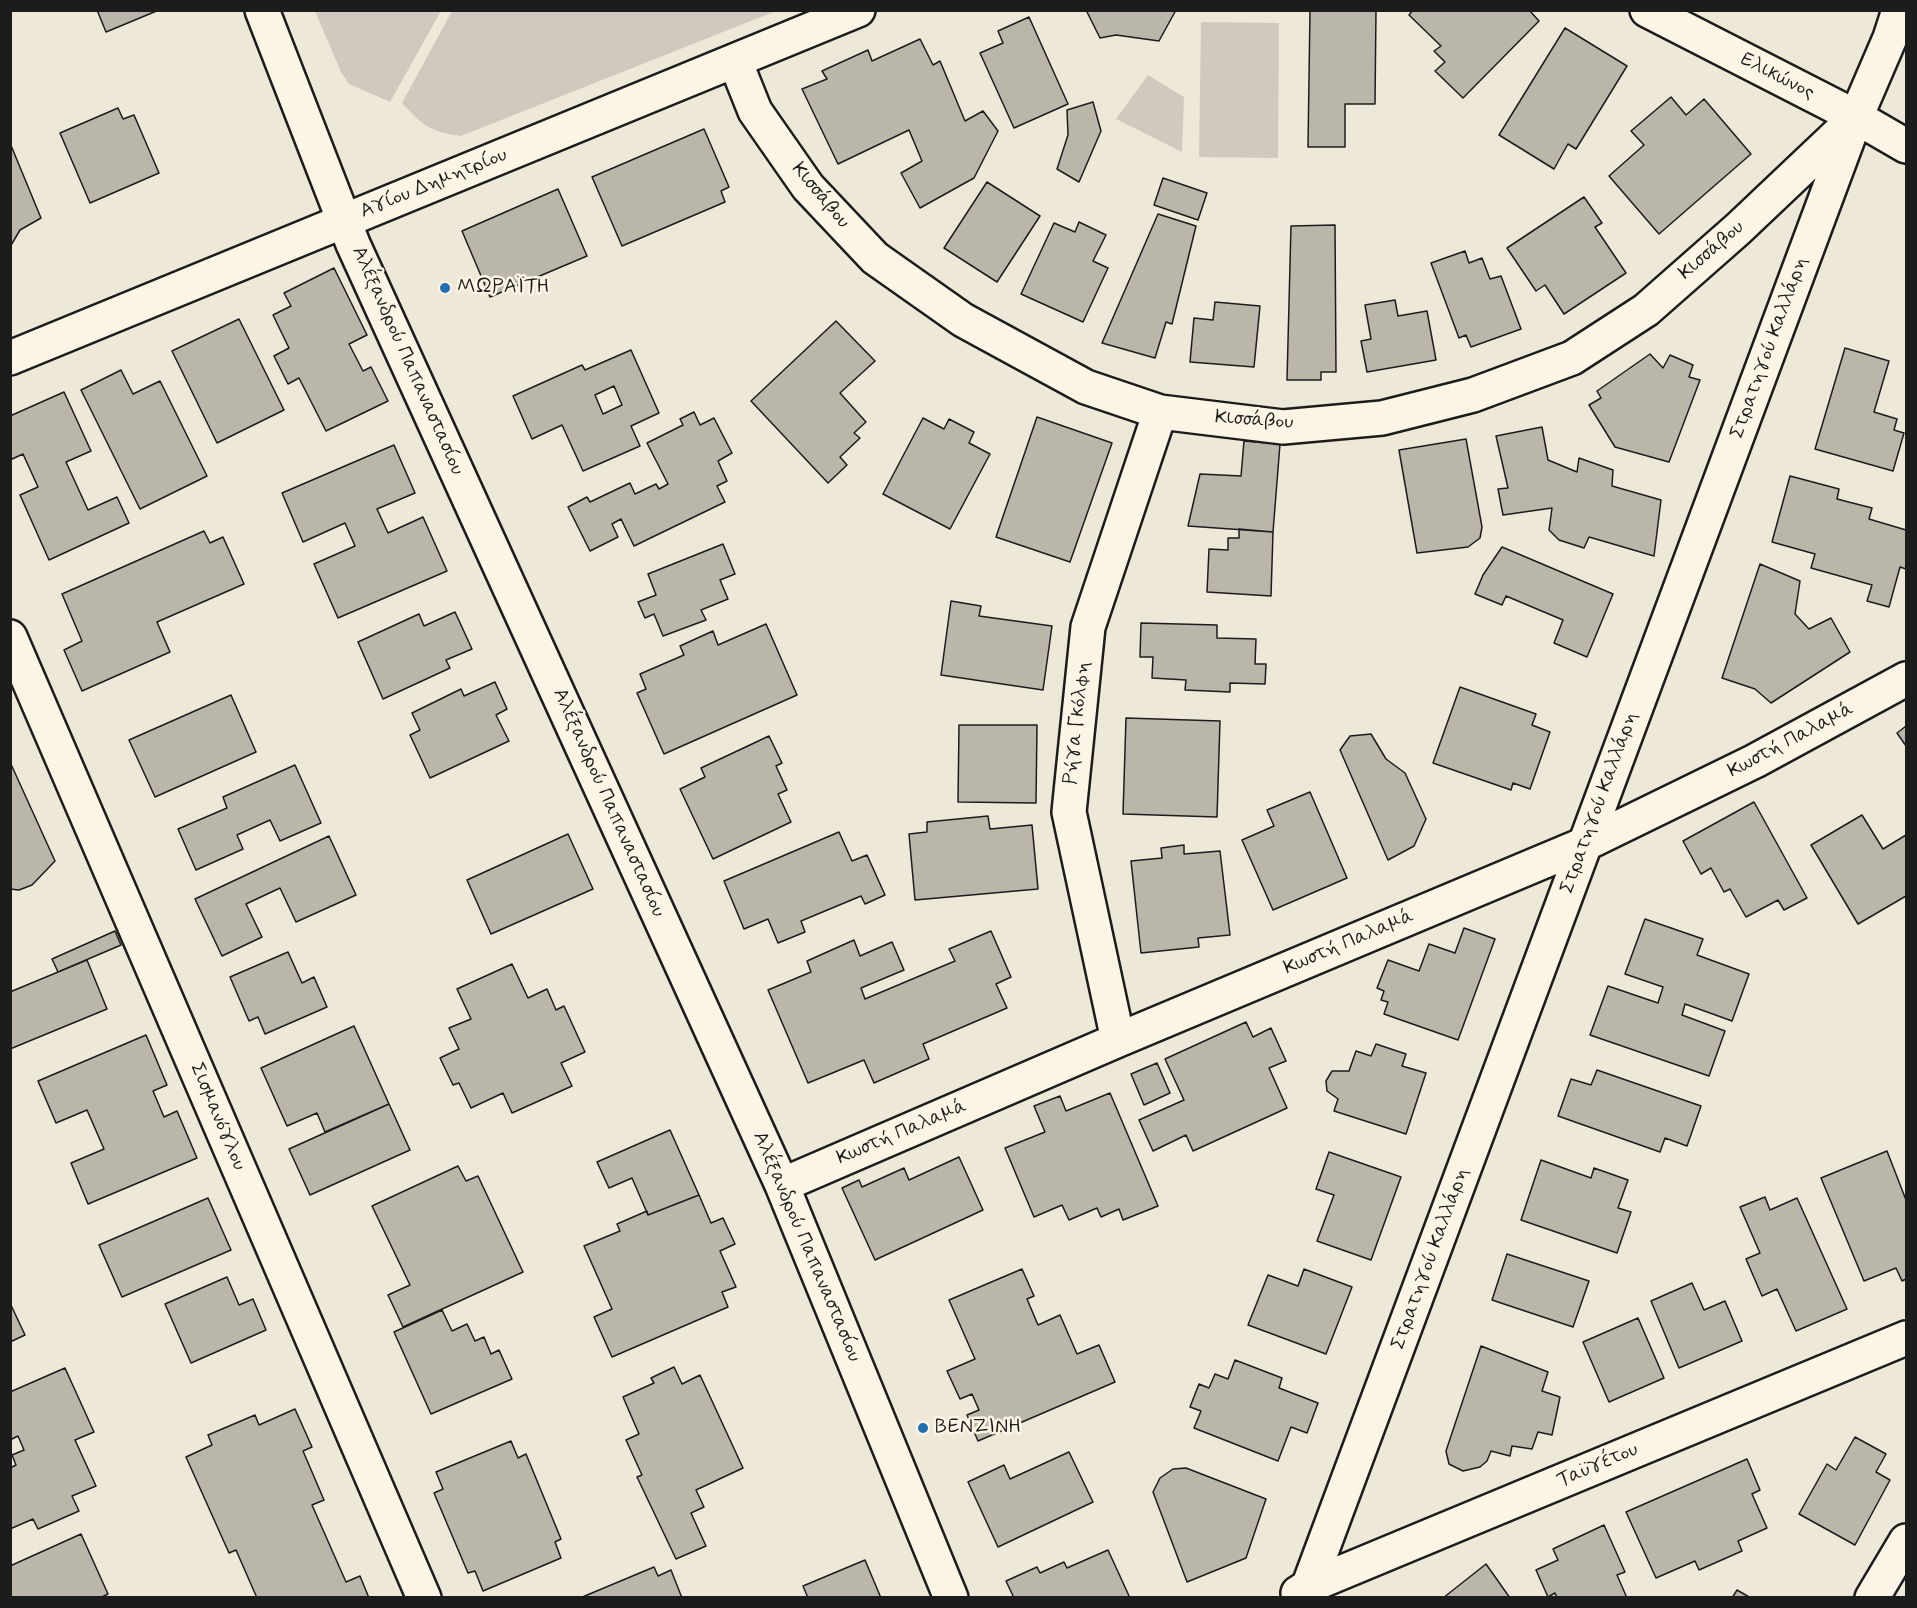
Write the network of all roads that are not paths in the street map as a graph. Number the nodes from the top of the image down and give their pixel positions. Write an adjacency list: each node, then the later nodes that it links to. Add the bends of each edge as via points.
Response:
1 (262, 10): 8 (street, Αλέξανδρού Παπαναστασίου)
2 (858, 10): 5 (street, Αγίου Δημητρίου)
3 (1647, 10): 6 (street, Ελικώνος)
4 (1899, 10): 6 (street, Στρατηγού Καλλάρη)
5 (735, 61): 8 (street, Αγίου Δημητρίου); 10 (street, Κισσάβου, via 756,111 808,187 875,258 963,320 1065,376)
6 (1856, 117): 7 (street, Ελικώνος); 10 (street, Κισσάβου, via 1646,310 1572,358 1473,395 1382,418 1282,427); 13 (street, Στρατηγού Καλλάρη)
7 (1906, 146)
8 (344, 221): 9 (street, Αγίου Δημητρίου); 15 (street, Αλέξανδρού Παπαναστασίου)
9 (10, 358)
10 (1160, 412): 14 (street, Ρήγα Γκόλφη, via 1088,627 1069,812)
11 (10, 637): 19 (street, Σισμανόγλου)
12 (1906, 679): 13 (street, Κωστή Παλαμά, via 1755,761)
13 (1585, 844): 14 (street, Κωστή Παλαμά); 18 (street, Στρατηγού Καλλάρη)
14 (1118, 1040): 15 (street, Κωστή Παλαμά)
15 (782, 1185): 20 (street, Αλέξανδρού Παπαναστασίου)
16 (1906, 1338): 18 (street, Ταϋγέτου)
17 (1906, 1541): 21 (street)
18 (1301, 1594)
19 (424, 1598)
20 (951, 1598)
21 (1872, 1598)

